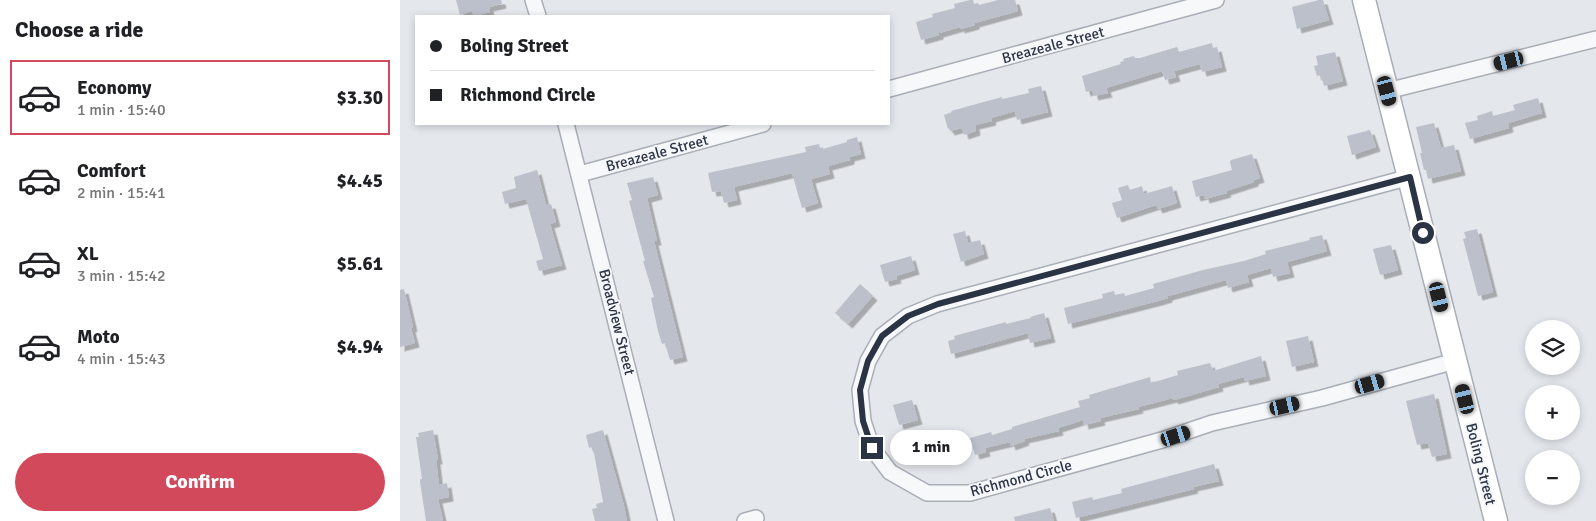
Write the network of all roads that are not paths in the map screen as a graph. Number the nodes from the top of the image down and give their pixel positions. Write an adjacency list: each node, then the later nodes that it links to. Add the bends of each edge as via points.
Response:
1 (533, 0): 4 (street)
2 (1216, 0): 6 (street, Breazeale Street)
3 (1364, 0): 7 (street, Boling Street)
4 (538, 15)
5 (1596, 39): 7 (street)
6 (890, 89)
7 (1387, 91): 11 (street, Boling Street)
8 (566, 125): 10 (street, Broadview Street)
9 (759, 125): 10 (street, Breazeale Street)
10 (580, 174): 13 (street, Broadview Street)
11 (1410, 177): 12 (street, Boling Street); 12 (street, Richmond Circle, via 938,304 908,316 882,336 868,361 860,390 863,421 872,448 890,472 927,493 970,493 1212,424)
12 (1455, 361): 14 (street, Boling Street)
13 (666, 521)
14 (1496, 521)

